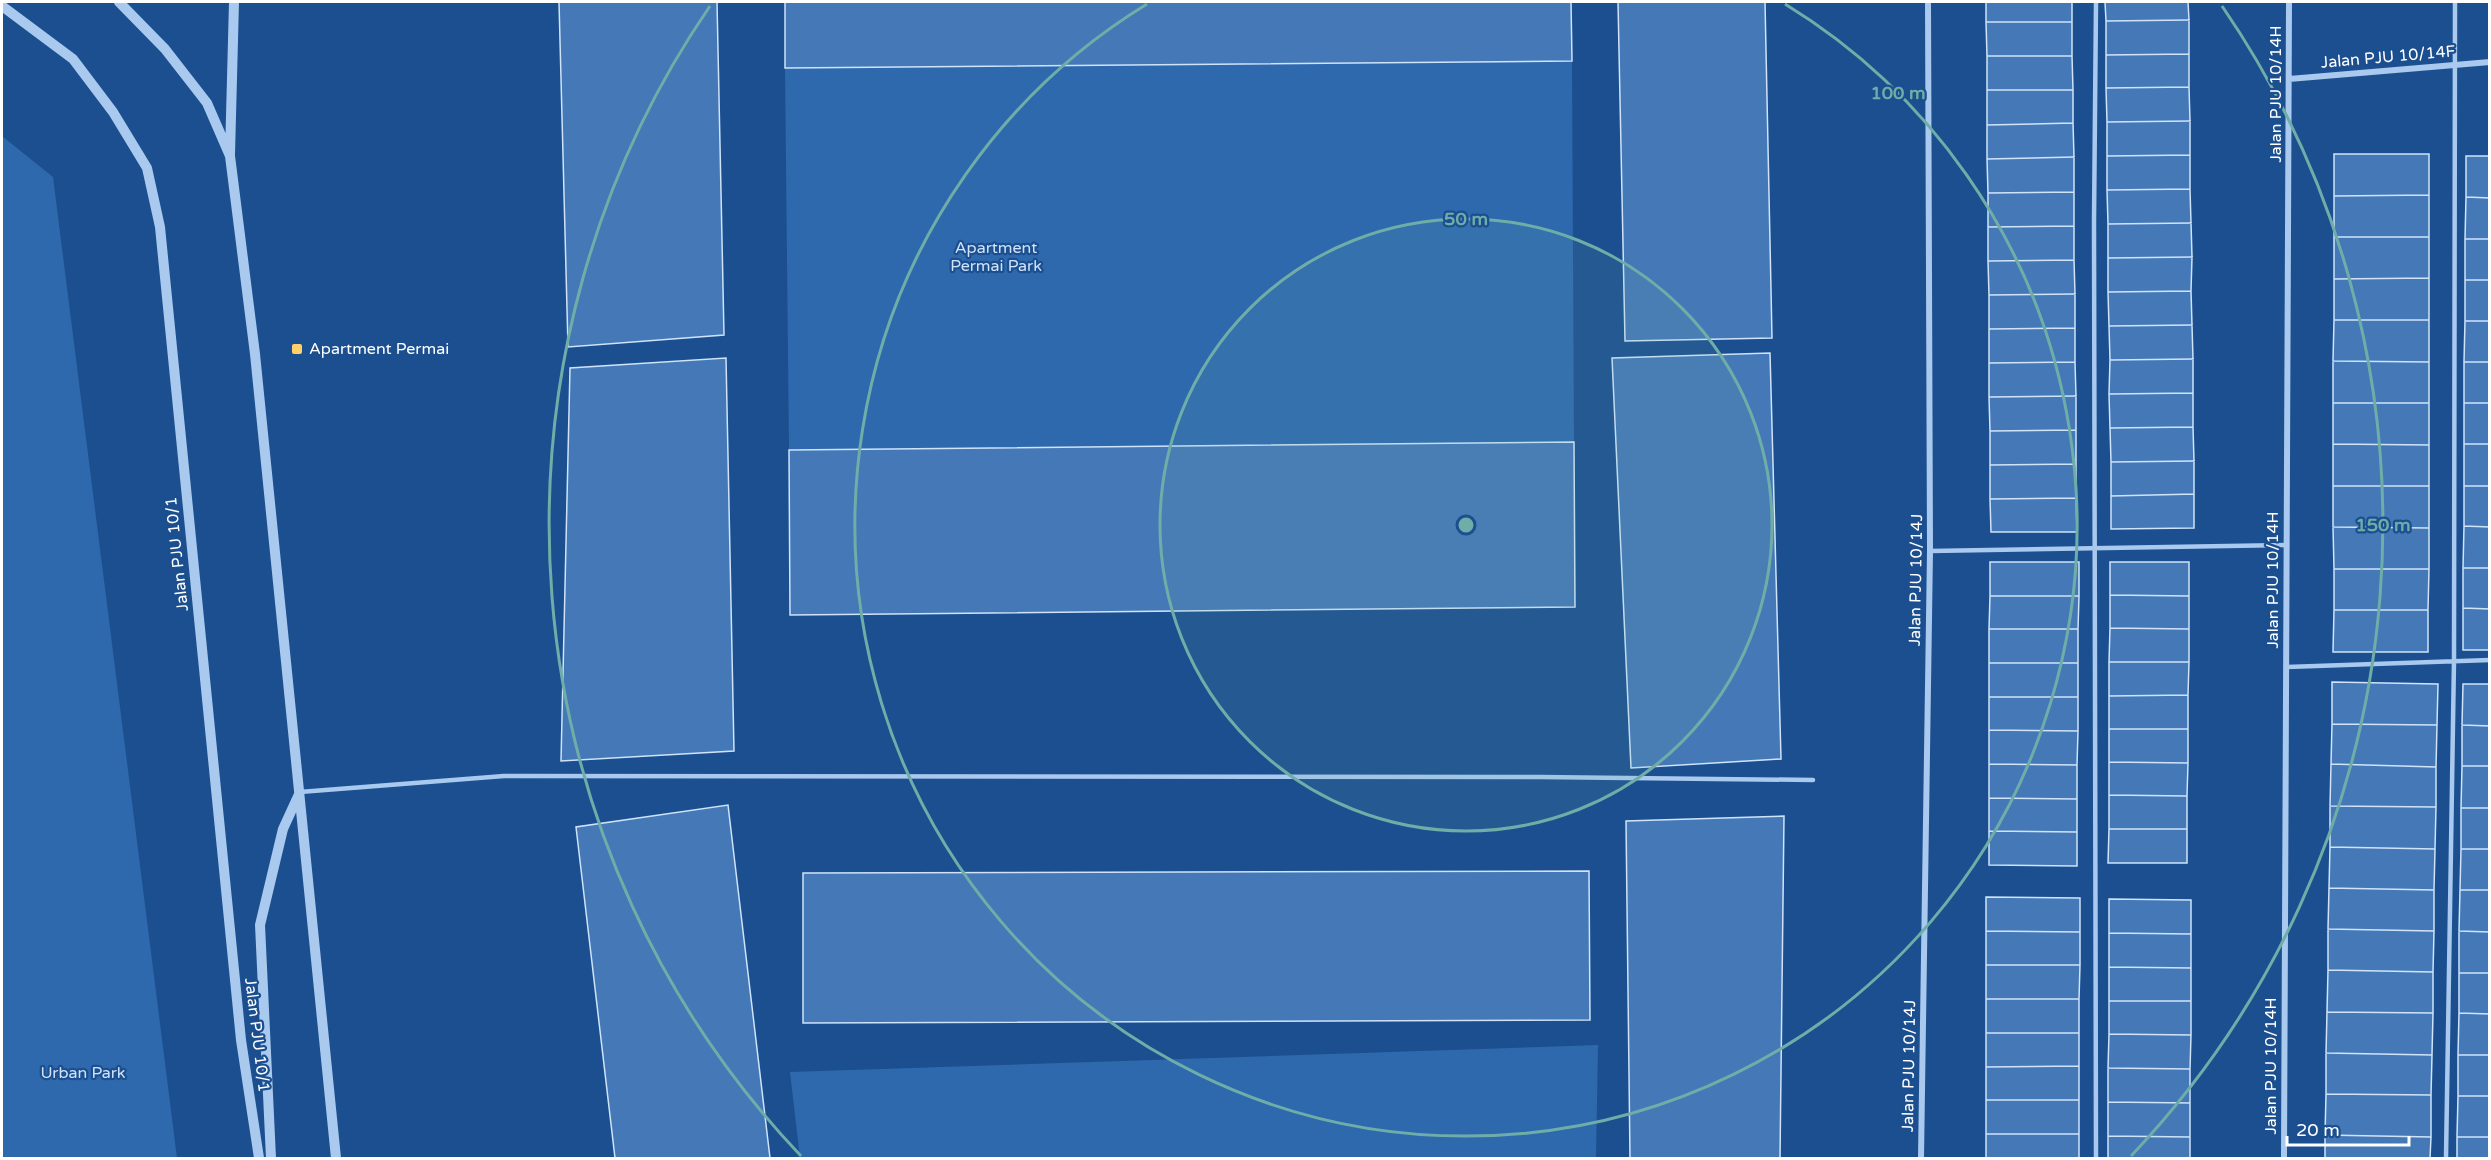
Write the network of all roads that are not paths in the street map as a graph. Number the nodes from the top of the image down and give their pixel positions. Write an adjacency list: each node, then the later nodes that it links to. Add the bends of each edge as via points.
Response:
1 (119, 2): 11 (street, via 165,49 207,103)
2 (234, 2): 11 (street)
3 (1928, 2): 14 (street, Jalan PJU 10/14J)
4 (2096, 2): 13 (lane)
5 (2289, 2): 10 (street, Jalan PJU 10/14H)
6 (2455, 2): 9 (lane)
7 (2, 6): 20 (street, Jalan PJU 10/1, via 74,59 147,168 156,207 241,1040)
8 (2490, 62): 9 (street, Jalan PJU 10/14F)
9 (2454, 65): 10 (street, Jalan PJU 10/14F); 16 (lane)
10 (2289, 79): 12 (street, Jalan PJU 10/14H)
11 (230, 156): 19 (street, via 255,354)
12 (2287, 545): 13 (lane); 17 (street, Jalan PJU 10/14H)
13 (2094, 548): 14 (lane); 24 (lane)
14 (1930, 550): 23 (street, Jalan PJU 10/14J)
15 (2490, 660): 16 (lane)
16 (2454, 661): 17 (lane); 26 (lane)
17 (2287, 667): 25 (street, Jalan PJU 10/14H)
18 (1813, 780): 19 (lane, via 504,776)
19 (300, 792): 21 (street, via 283,829 260,925); 22 (street)
20 (259, 1158)
21 (271, 1158)
22 (336, 1158)
23 (1922, 1158)
24 (2096, 1158)
25 (2284, 1158)
26 (2446, 1158)

